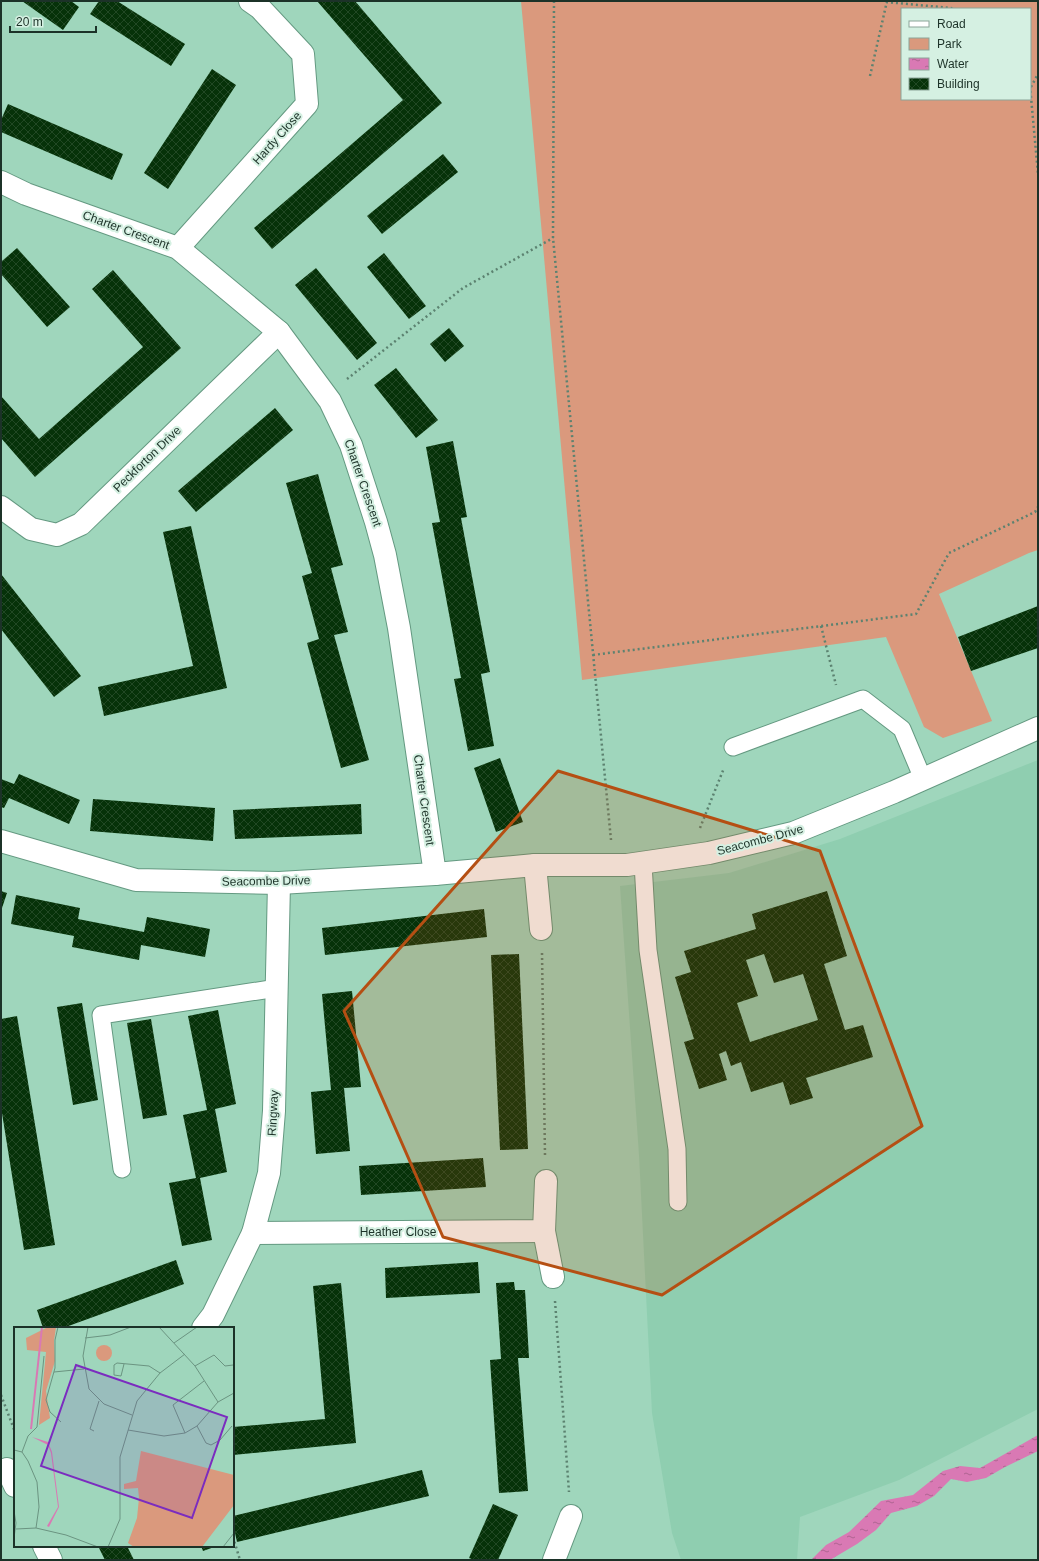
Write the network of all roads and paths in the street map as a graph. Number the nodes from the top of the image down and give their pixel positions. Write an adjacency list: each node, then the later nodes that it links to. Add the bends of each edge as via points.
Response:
1 (250, 1): 12 (street, Hardy Close, via 260,8 303,54 307,104)
2 (554, 1): 11 (path)
3 (887, 2): 4 (path); 6 (path)
4 (951, 8)
5 (1038, 74): 7 (path)
6 (870, 76)
7 (1031, 84)
8 (1031, 97): 9 (path)
9 (1038, 174)
10 (1, 182): 12 (street, Charter Crescent, via 26,194)
11 (553, 238): 14 (path, via 464,288); 18 (path)
12 (178, 248): 13 (street, Charter Crescent)
13 (279, 332): 14 (street, Charter Crescent); 15 (street, Peckforton Drive, via 81,524 57,535 31,529)
14 (326, 396): 28 (street, Charter Crescent, via 351,445 385,555 399,628)
15 (1, 507)
16 (1038, 507): 17 (path, via 1035,512 949,553 916,614)
17 (822, 626): 18 (path); 19 (path)
18 (593, 655): 27 (path)
19 (842, 706): 21 (lane); 22 (lane, via 863,699 902,729)
20 (1038, 728): 22 (street, Seacombe Drive)
21 (732, 747): 24 (path)
22 (923, 779): 24 (street, Seacombe Drive, via 793,833)
23 (1, 841): 29 (street, Seacombe Drive, via 136,880)
24 (688, 856): 25 (street, Seacombe Drive)
25 (643, 863): 27 (street, Seacombe Drive); 34 (lane, via 648,950 677,1149)
26 (535, 865): 27 (street, Seacombe Drive); 28 (street, Seacombe Drive); 30 (street)
27 (613, 865)
28 (435, 874): 29 (street, Seacombe Drive)
29 (279, 883): 31 (street, Ringway)
30 (541, 929): 33 (path)
31 (277, 988): 32 (lane, via 101,1015); 36 (street, Ringway, via 274,1111 269,1173)
32 (122, 1169)
33 (546, 1181): 35 (street)
34 (678, 1202)
35 (544, 1230): 36 (street, Heather Close); 37 (street)
36 (253, 1233): 38 (street, Ringway, via 213,1315)
37 (553, 1277): 41 (path)
38 (204, 1327)
39 (1, 1394): 40 (path)
40 (14, 1429)
41 (571, 1516): 46 (street)
42 (234, 1540): 45 (path)
43 (44, 1547): 44 (street)
44 (50, 1560)
45 (240, 1560)
46 (554, 1560)

